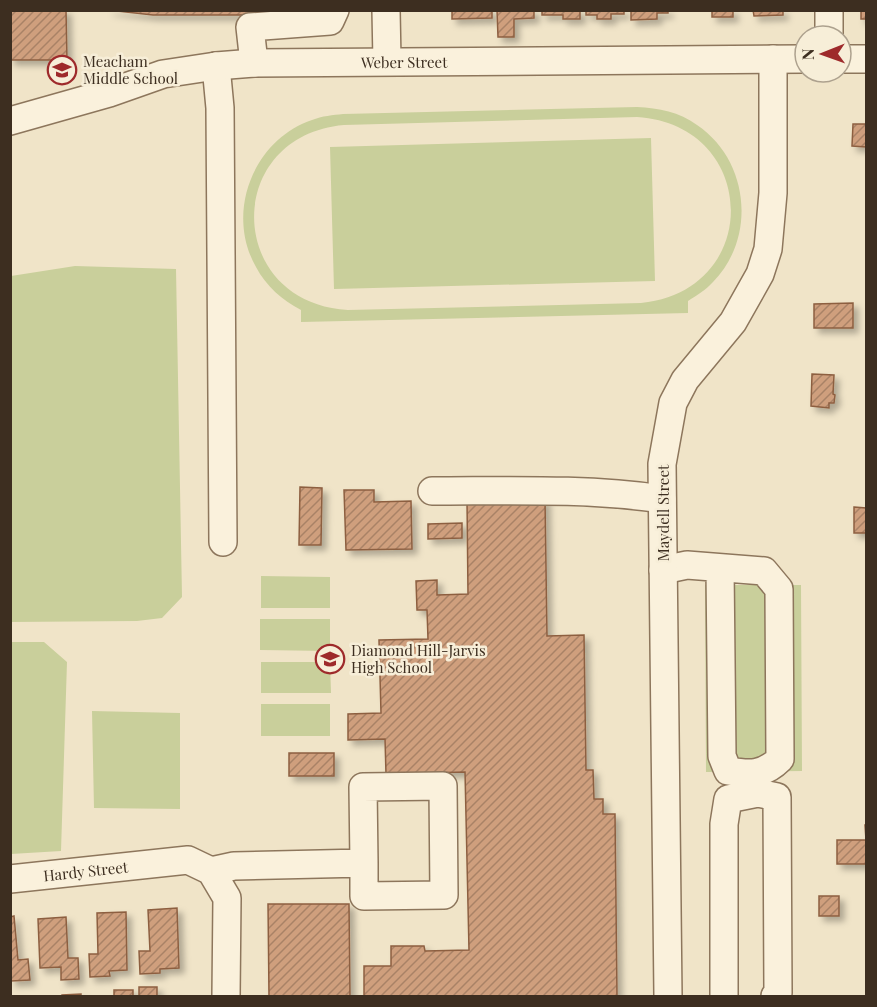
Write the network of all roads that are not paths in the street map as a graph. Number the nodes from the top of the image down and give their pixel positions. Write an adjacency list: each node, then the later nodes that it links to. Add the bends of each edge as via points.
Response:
1 (335, 10): 6 (street, via 330,21 250,27)
2 (386, 10): 5 (street)
3 (773, 59): 4 (street, Weber Street); 5 (street, Weber Street); 10 (street, Maydell Street, via 773,193 768,249 760,274 733,322 685,380 673,403 662,464)
4 (793, 59)
5 (387, 61): 6 (street, Weber Street)
6 (254, 63): 7 (street, Weber Street)
7 (216, 66): 8 (street, Weber Street, via 163,74); 11 (street, via 220,108)
8 (10, 121)
9 (432, 492): 10 (street, via 569,490)
10 (662, 499): 13 (street, Maydell Street)
11 (224, 542)
12 (720, 568): 12 (street, via 722,756 728,771 751,774 771,768 780,759 779,589 764,572); 13 (street, via 687,565)
13 (663, 570): 18 (street, Maydell Street)
14 (364, 863): 14 (street, via 363,787 443,786 444,895 364,896); 15 (street, via 234,866)
15 (211, 871): 16 (street, Hardy Street, via 188,860); 17 (street, via 227,898)
16 (10, 879)
17 (226, 996)
18 (668, 996)
19 (724, 996): 20 (street, via 724,824 728,799 758,793 777,797)
20 (775, 996)

